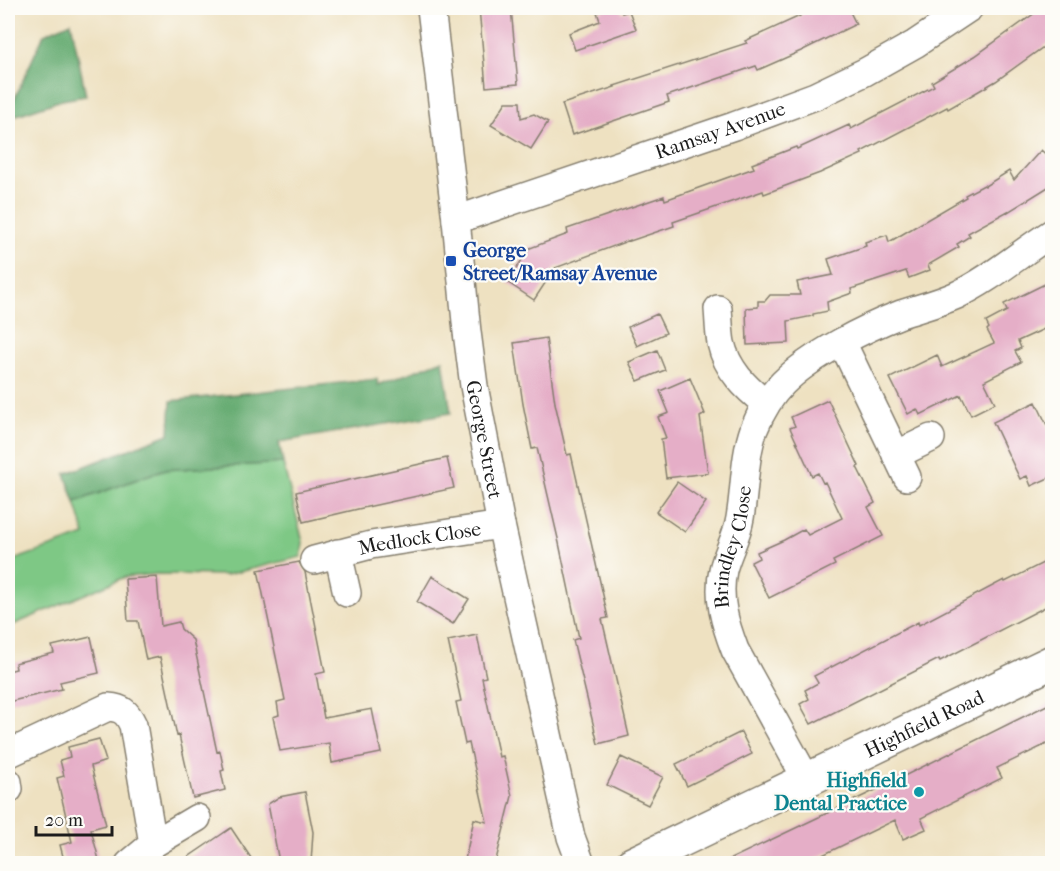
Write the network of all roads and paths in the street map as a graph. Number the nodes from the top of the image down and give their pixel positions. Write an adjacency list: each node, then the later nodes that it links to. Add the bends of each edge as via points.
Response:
1 (431, 8): 3 (street, George Street)
2 (969, 8): 3 (street, Ramsay Avenue, via 915,44 815,96)
3 (456, 220): 9 (street, George Street, via 474,386)
4 (1053, 233): 6 (street, Brindley Close, via 955,296 899,315)
5 (718, 309): 7 (street, via 713,337 738,377)
6 (842, 342): 7 (street, Brindley Close, via 800,368); 8 (street, via 902,466)
7 (766, 404): 13 (street, Brindley Close, via 754,429 738,531 723,570 722,610 735,650)
8 (931, 438)
9 (501, 525): 10 (street, Medlock Close, via 371,545 326,557); 17 (street, George Street, via 571,837)
10 (347, 593)
11 (1053, 662): 13 (street, Highfield Road)
12 (8, 754): 15 (street, via 108,707 123,711 132,725)
13 (807, 780): 18 (street, Highfield Road)
14 (196, 818): 15 (street)
15 (153, 844): 16 (street)
16 (129, 864)
17 (581, 864)
18 (632, 864)

